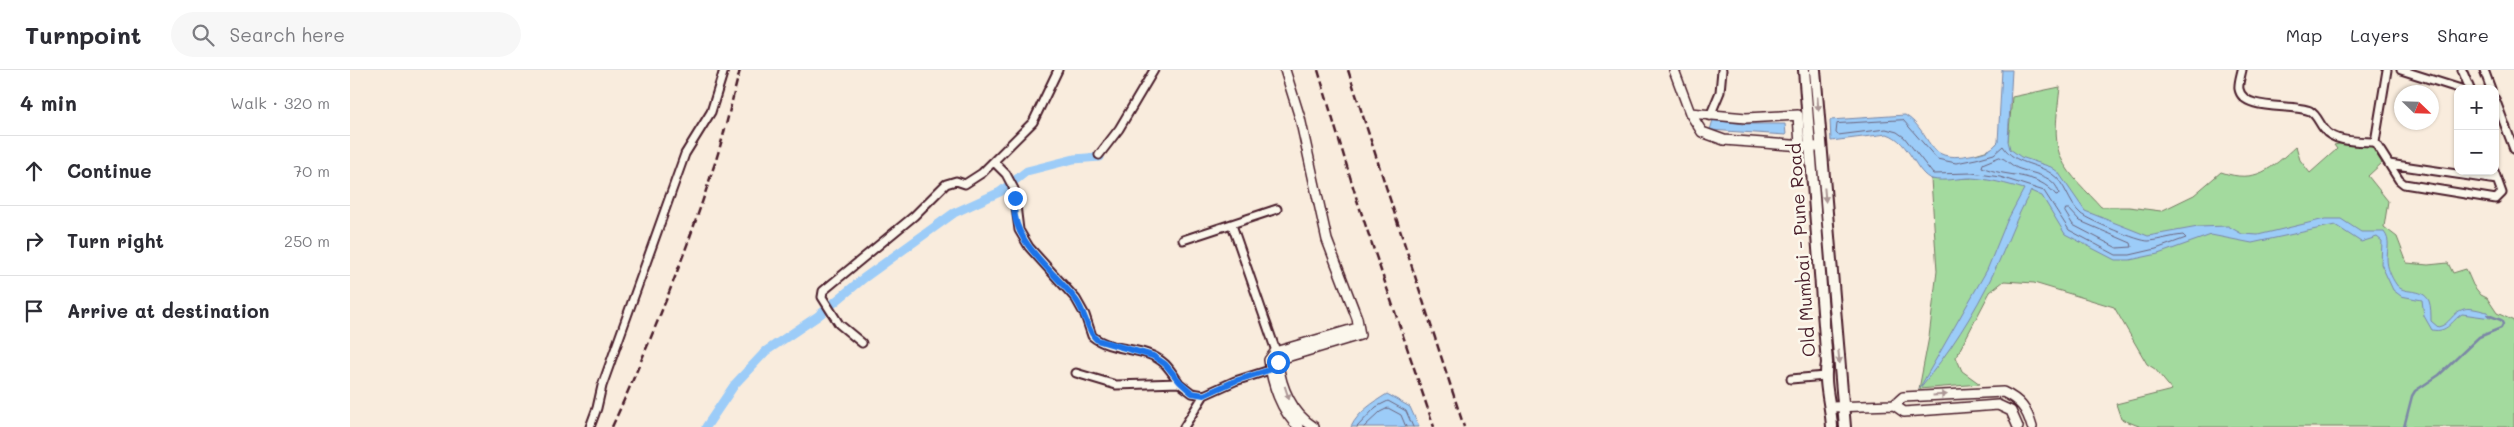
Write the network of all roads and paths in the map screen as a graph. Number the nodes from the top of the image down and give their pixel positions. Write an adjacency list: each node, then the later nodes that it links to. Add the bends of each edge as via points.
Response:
1 (724, 70): 46 (street, via 711,112 685,154)
2 (1058, 70): 27 (street, via 1033,122)
3 (1154, 70): 26 (street, via 1103,154)
4 (1285, 70): 35 (street, via 1300,118 1328,240 1357,318 1358,332)
5 (1674, 70): 19 (street)
6 (1722, 70): 21 (street, via 1720,92)
7 (1804, 70): 17 (main road, Old Mumbai - Pune Road)
8 (1816, 70): 24 (main road, Old Mumbai - Pune Road, one-way to 24)
9 (2242, 70): 22 (street, via 2239,89 2250,102 2308,110 2331,136)
10 (2387, 70): 22 (street)
11 (2402, 70): 16 (street)
12 (2462, 70): 14 (street)
13 (2484, 70): 15 (street)
14 (2468, 85)
15 (2490, 85)
16 (2454, 87)
17 (1806, 104): 20 (street); 24 (main road, Old Mumbai - Pune Road)
18 (2499, 110): 25 (street)
19 (1690, 112): 21 (street); 23 (street, via 1702,132 1714,138)
20 (1798, 115): 21 (street); 23 (street)
21 (1710, 116)
22 (2375, 142): 28 (street)
23 (1800, 145): 24 (street)
24 (1816, 147): 37 (main road, Old Mumbai - Pune Road, via 1827,363); 43 (main road, Old Mumbai - Pune Road, one-way to 43)
25 (2514, 149)
26 (1099, 155)
27 (994, 162): 34 (street, via 965,184 956,181 946,184 914,216 826,287 822,294 831,312 839,324); 39 (street, via 1014,189 1020,230 1029,247 1076,299 1092,336 1104,343 1153,356 1165,364)
28 (2389, 164): 30 (street); 30 (street, via 2404,184 2496,199 2502,193)
29 (2495, 175): 30 (street)
30 (2497, 180)
31 (1277, 209): 32 (street)
32 (1232, 225): 33 (street); 35 (street)
33 (1183, 240)
34 (862, 343)
35 (1276, 362): 40 (street); 48 (street, via 1282,405 1291,420); 49 (street, one-way to 49, via 1298,415)
36 (1076, 373): 39 (street, via 1116,385)
37 (1825, 376): 38 (street); 42 (main road, Old Mumbai - Pune Road)
38 (1791, 379)
39 (1180, 382): 40 (street, via 1192,393)
40 (1204, 395): 47 (street)
41 (1894, 405): 43 (street); 44 (street, one-way to 44, via 1903,397 2003,392 2017,399 2027,410); 45 (street, via 1904,412 1998,405 2011,412)
42 (1831, 407): 43 (street); 50 (main road, Old Mumbai - Pune Road)
43 (1844, 407): 51 (main road, Old Mumbai - Pune Road)
44 (2031, 424): 45 (street)
45 (2017, 425)
46 (590, 427)
47 (1184, 427)
48 (1300, 427)
49 (1314, 427)
50 (1832, 427)
51 (1844, 427)

